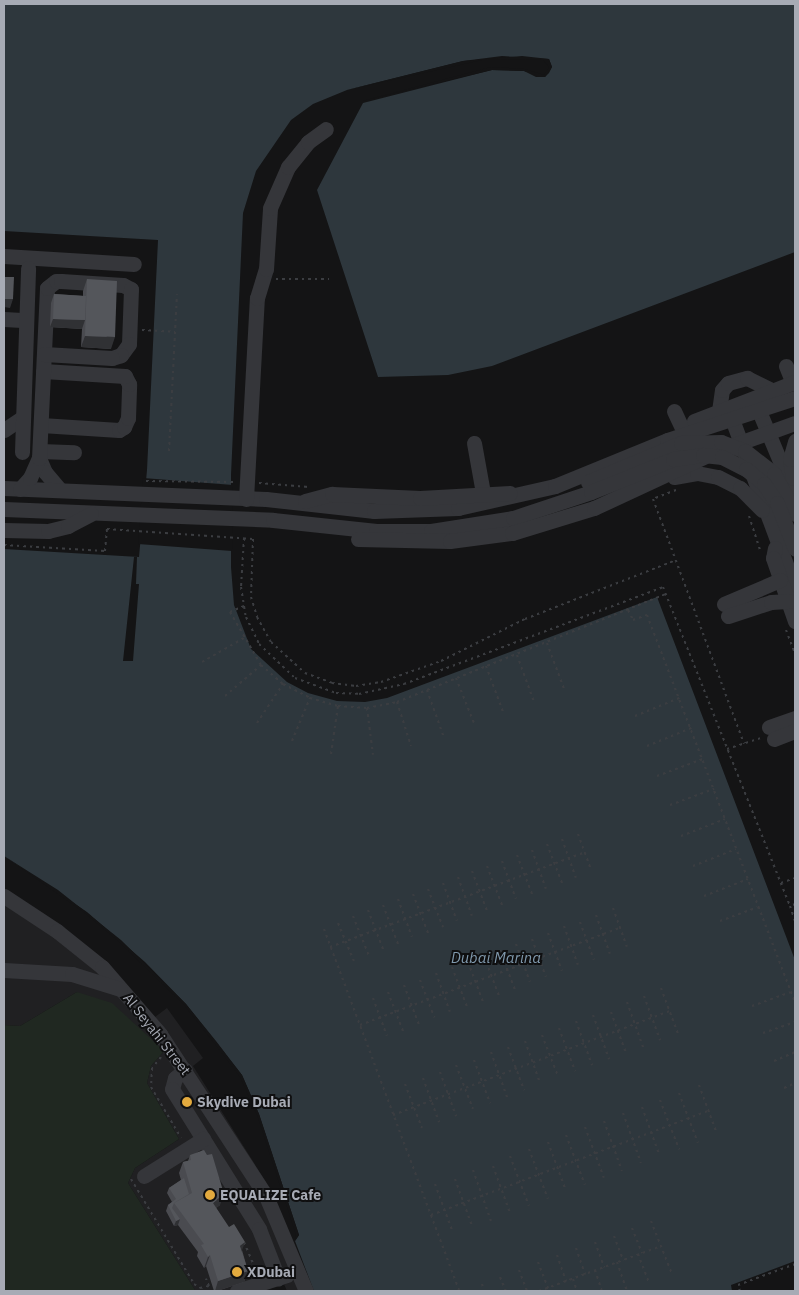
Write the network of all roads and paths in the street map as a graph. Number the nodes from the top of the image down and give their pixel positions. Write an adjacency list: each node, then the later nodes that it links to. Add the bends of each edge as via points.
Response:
1 (326, 128): 5 (street, via 298,153 274,197 268,220)
2 (4, 256): 4 (street, via 134,268)
3 (4, 266): 4 (street)
4 (28, 268): 9 (street)
5 (264, 278): 6 (path); 36 (street, via 257,298)
6 (329, 280)
7 (177, 294): 11 (path)
8 (4, 319): 9 (street)
9 (26, 320): 18 (street)
10 (130, 329): 11 (path); 12 (street, via 127,349 117,357); 12 (street, via 133,294 128,287 56,281 50,284 45,294)
11 (175, 332): 30 (path)
12 (44, 354): 14 (street)
13 (786, 366): 15 (street)
14 (43, 371): 23 (street); 23 (street, via 121,374 128,380 128,401 127,423 118,430)
15 (794, 388): 16 (street); 17 (street)
16 (774, 391): 20 (street); 20 (street, via 747,378 728,383 722,390)
17 (759, 410): 20 (street); 26 (street)
18 (23, 412): 21 (street); 25 (street); 31 (street)
19 (674, 412): 24 (street)
20 (726, 415): 24 (street); 29 (street); 34 (street)
21 (4, 420)
22 (795, 423): 26 (street)
23 (41, 425): 33 (street)
24 (681, 426): 34 (street, via 618,450)
25 (4, 430)
26 (768, 434): 29 (street); 47 (street)
27 (795, 441): 37 (street, via 790,466)
28 (474, 443): 44 (street)
29 (741, 443): 35 (street); 54 (street)
30 (169, 451)
31 (22, 452)
32 (74, 452): 33 (street)
33 (40, 455): 41 (street, via 30,478); 43 (street, via 46,472)
34 (608, 465): 46 (street, via 555,486)
35 (655, 480): 54 (street, via 697,473 718,477 751,496); 55 (street, via 594,508 548,524 450,541 377,541 249,525)
36 (246, 482): 38 (path); 45 (path, via 146,479); 48 (street)
37 (795, 484)
38 (312, 487)
39 (589, 487): 48 (street, via 510,508 423,520 353,518 251,506); 52 (street, bridge, via 681,443 721,442 745,451 774,474); 55 (street, via 513,518 431,531 376,530 280,520); 61 (street, bridge, via 673,459 698,455 722,457 746,469 764,484 780,508)
40 (4, 488): 41 (street)
41 (20, 488): 43 (street)
42 (679, 489): 62 (path, via 653,499)
43 (60, 490): 45 (street)
44 (483, 493): 46 (street, via 503,491); 49 (street, via 407,498 332,494)
45 (146, 494): 48 (street)
46 (518, 496): 49 (street, via 465,507 417,511 374,511)
47 (795, 497)
48 (239, 499): 49 (street)
49 (302, 503)
50 (4, 509): 51 (street)
51 (92, 514): 56 (street); 57 (street, via 48,532)
52 (795, 514)
53 (749, 515): 63 (path)
54 (769, 519): 59 (street)
55 (233, 520): 56 (street)
56 (107, 522): 58 (path); 60 (path, via 105,552)
57 (4, 530)
58 (244, 538): 62 (path, via 253,539 251,597 256,617 271,642 305,673 332,683 356,686 381,682 442,661 524,619); 67 (path, via 241,587)
59 (778, 543): 64 (street, via 773,555); 66 (street)
60 (4, 545)
61 (795, 549)
62 (676, 560): 97 (path)
63 (763, 560)
64 (780, 580): 66 (street); 66 (street, via 726,610)
65 (666, 594): 67 (path, via 663,587 404,684 359,694 336,693 295,678 258,644); 68 (path); 100 (path)
66 (792, 595): 69 (street)
67 (244, 606): 70 (path, via 230,612)
68 (628, 610): 71 (path); 82 (path, via 633,620 647,615)
69 (795, 621)
70 (244, 638): 73 (path); 74 (path)
71 (546, 643): 72 (path); 78 (path)
72 (517, 655): 75 (path); 84 (path)
73 (202, 662)
74 (261, 665): 77 (path); 80 (path)
75 (486, 666): 76 (path); 87 (path)
76 (456, 678): 79 (path); 91 (path)
77 (283, 684): 81 (path); 90 (path)
78 (564, 689)
79 (427, 690): 83 (path); 95 (path)
80 (226, 696)
81 (310, 698): 85 (path); 96 (path)
82 (680, 698): 88 (path); 92 (path)
83 (397, 702): 86 (path); 98 (path)
84 (534, 702)
85 (338, 706): 86 (path); 101 (path)
86 (367, 708): 102 (path)
87 (503, 712)
88 (635, 716)
89 (795, 718): 94 (street)
90 (257, 723)
91 (474, 723)
92 (691, 728): 99 (path); 103 (path)
93 (795, 731): 94 (street)
94 (769, 734): 97 (path)
95 (443, 735)
96 (292, 741)
97 (744, 744): 100 (path)
98 (412, 746)
99 (647, 746)
100 (728, 749): 132 (path)
101 (331, 754)
102 (373, 754)
103 (702, 759): 104 (path); 105 (path)
104 (657, 776)
105 (714, 789): 106 (path); 107 (path)
106 (670, 805)
107 (725, 819): 109 (path); 112 (path)
108 (578, 834): 114 (path)
109 (681, 836)
110 (562, 838): 116 (path)
111 (547, 844): 118 (path)
112 (736, 849): 120 (path); 128 (path)
113 (532, 850): 121 (path)
114 (585, 852): 116 (path); 122 (path)
115 (517, 855): 124 (path)
116 (569, 858): 118 (path); 126 (path)
117 (502, 861): 129 (path)
118 (554, 864): 121 (path); 131 (path)
119 (487, 866): 133 (path)
120 (692, 866)
121 (539, 869): 124 (path); 135 (path)
122 (591, 870)
123 (472, 872): 136 (path)
124 (524, 875): 129 (path); 138 (path)
125 (458, 877): 141 (path)
126 (576, 878)
127 (795, 878): 132 (path)
128 (748, 879): 140 (path); 149 (path)
129 (510, 880): 133 (path); 143 (path)
130 (443, 883): 144 (path)
131 (562, 883)
132 (781, 883): 148 (path)
133 (495, 886): 136 (path); 147 (path)
134 (428, 889): 150 (path)
135 (546, 889)
136 (480, 891): 141 (path); 153 (path)
137 (413, 894): 154 (path)
138 (532, 894)
139 (4, 896): 209 (street, Al Seyahi Street, via 90,957)
140 (704, 896)
141 (465, 897): 144 (path); 157 (path)
142 (398, 899): 158 (path)
143 (516, 899)
144 (450, 902): 150 (path); 159 (path)
145 (795, 904): 148 (path)
146 (384, 905): 164 (path)
147 (502, 905)
148 (790, 906): 161 (path)
149 (758, 907): 160 (path); 211 (path)
150 (435, 908): 154 (path); 166 (path)
151 (613, 908): 167 (path)
152 (368, 910): 169 (path)
153 (487, 910)
154 (420, 913): 158 (path); 170 (path)
155 (596, 915): 172 (path)
156 (354, 916): 173 (path)
157 (472, 916)
158 (405, 919): 164 (path); 174 (path)
159 (457, 921)
160 (720, 921)
161 (795, 921)
162 (580, 922): 176 (path)
163 (338, 923): 177 (path)
164 (391, 924): 169 (path); 178 (path)
165 (564, 926): 181 (path)
166 (443, 927)
167 (620, 928): 172 (path); 182 (path)
168 (324, 929): 180 (path)
169 (376, 930): 173 (path); 183 (path)
170 (428, 933)
171 (548, 933): 185 (path)
172 (603, 934): 176 (path); 186 (path)
173 (361, 935): 177 (path); 187 (path)
174 (412, 937)
175 (532, 938): 189 (path)
176 (587, 940): 181 (path); 190 (path)
177 (346, 941): 180 (path); 191 (path)
178 (398, 944)
179 (516, 944): 193 (path)
180 (330, 946): 234 (path)
181 (571, 946): 185 (path); 194 (path)
182 (627, 947)
183 (383, 949)
184 (500, 950): 197 (path)
185 (555, 952): 189 (path); 198 (path)
186 (610, 954)
187 (369, 956)
188 (484, 956): 200 (path)
189 (539, 958): 193 (path); 201 (path)
190 (594, 960)
191 (354, 961)
192 (468, 962): 203 (path)
193 (524, 964): 197 (path); 204 (path)
194 (578, 965)
195 (452, 967): 206 (path)
196 (4, 970): 209 (street, via 72,974)
197 (507, 970): 200 (path); 208 (path)
198 (562, 971)
199 (436, 974): 212 (path)
200 (491, 976): 203 (path); 213 (path)
201 (546, 977)
202 (420, 980): 216 (path)
203 (476, 982): 206 (path); 217 (path)
204 (530, 982)
205 (404, 985): 220 (path)
206 (460, 988): 212 (path); 222 (path)
207 (661, 988): 223 (path)
208 (515, 990)
209 (124, 991): 261 (street, Al Seyahi Street)
210 (388, 992): 224 (path)
211 (791, 992): 219 (path); 221 (path)
212 (444, 994): 216 (path); 225 (path)
213 (499, 996)
214 (644, 996): 230 (path)
215 (373, 998): 228 (path)
216 (428, 1000): 220 (path); 229 (path)
217 (483, 1002)
218 (627, 1002): 233 (path)
219 (795, 1003)
220 (412, 1006): 224 (path); 235 (path)
221 (752, 1006)
222 (466, 1007)
223 (670, 1011): 230 (path); 240 (path)
224 (396, 1012): 228 (path); 238 (path)
225 (450, 1012)
226 (611, 1012): 237 (path)
227 (593, 1016): 243 (path)
228 (380, 1017): 234 (path); 242 (path)
229 (434, 1017)
230 (652, 1018): 233 (path); 244 (path)
231 (576, 1021): 246 (path)
232 (795, 1022): 239 (path)
233 (635, 1024): 237 (path); 248 (path)
234 (360, 1025): 286 (path)
235 (419, 1025)
236 (559, 1028): 249 (path)
237 (618, 1030): 243 (path); 252 (path)
238 (403, 1031)
239 (763, 1033)
240 (678, 1034)
241 (542, 1035): 253 (path)
242 (387, 1036)
243 (601, 1037): 246 (path); 254 (path)
244 (660, 1040)
245 (525, 1041): 257 (path)
246 (584, 1043): 249 (path); 259 (path)
247 (508, 1047): 260 (path)
248 (643, 1047)
249 (567, 1050): 253 (path); 263 (path)
250 (491, 1052): 264 (path)
251 (795, 1052): 256 (path)
252 (626, 1053)
253 (550, 1056): 257 (path); 265 (path)
254 (609, 1059)
255 (474, 1060): 267 (path)
256 (774, 1061)
257 (533, 1062): 260 (path); 268 (path)
258 (456, 1065): 272 (path)
259 (592, 1065)
260 (516, 1068): 264 (path); 274 (path)
261 (185, 1070): 297 (street, via 175,1078 172,1090); 349 (street, Al Seyahi Street, via 266,1196)
262 (440, 1072): 276 (path)
263 (575, 1072)
264 (499, 1075): 267 (path); 277 (path)
265 (558, 1076)
266 (423, 1078): 278 (path)
267 (482, 1081): 272 (path); 280 (path)
268 (540, 1083)
269 (795, 1083): 273 (path)
270 (406, 1084): 281 (path)
271 (699, 1085): 284 (path)
272 (465, 1088): 276 (path); 283 (path)
273 (784, 1088)
274 (524, 1090)
275 (679, 1093): 288 (path)
276 (448, 1094): 278 (path); 287 (path)
277 (507, 1096)
278 (431, 1100): 281 (path); 290 (path)
279 (660, 1100): 291 (path)
280 (490, 1102)
281 (414, 1107): 286 (path); 293 (path)
282 (642, 1107): 294 (path)
283 (473, 1109)
284 (708, 1111): 288 (path); 295 (path)
285 (623, 1113): 298 (path)
286 (393, 1115): 328 (path)
287 (456, 1116)
288 (688, 1118): 291 (path); 300 (path)
289 (604, 1121): 301 (path)
290 (439, 1122)
291 (670, 1125): 294 (path); 303 (path)
292 (585, 1127): 304 (path)
293 (422, 1128)
294 (651, 1132): 298 (path); 305 (path)
295 (716, 1134)
296 (566, 1135): 307 (path)
297 (202, 1139): 314 (street); 353 (street, via 259,1229)
298 (632, 1139): 301 (path); 308 (path)
299 (548, 1142): 310 (path)
300 (698, 1143)
301 (613, 1146): 304 (path); 312 (path)
302 (529, 1149): 313 (path)
303 (678, 1149)
304 (595, 1153): 307 (path); 315 (path)
305 (659, 1154)
306 (510, 1156): 317 (path)
307 (576, 1160): 310 (path); 319 (path)
308 (641, 1163)
309 (493, 1166): 320 (path)
310 (557, 1167): 313 (path); 321 (path)
311 (473, 1170): 322 (path)
312 (622, 1171)
313 (539, 1174): 317 (path); 323 (path)
314 (144, 1176)
315 (604, 1178)
316 (454, 1179): 324 (path)
317 (520, 1182): 320 (path); 325 (path)
318 (435, 1184): 326 (path)
319 (585, 1185)
320 (501, 1189): 322 (path); 327 (path)
321 (566, 1192)
322 (482, 1196): 324 (path); 329 (path)
323 (548, 1199)
324 (463, 1203): 326 (path); 331 (path)
325 (529, 1206)
326 (445, 1210): 328 (path); 333 (path)
327 (510, 1213)
328 (431, 1215): 362 (path)
329 (491, 1221)
330 (652, 1221): 337 (path)
331 (472, 1226)
332 (632, 1228): 339 (path)
333 (453, 1233)
334 (614, 1236): 342 (path)
335 (244, 1241): 356 (path)
336 (594, 1242): 346 (path)
337 (661, 1246): 339 (path); 351 (path)
338 (576, 1248): 350 (path)
339 (642, 1253): 340 (path)
340 (638, 1254): 342 (path); 357 (path)
341 (557, 1255): 355 (path)
342 (623, 1260): 344 (path)
343 (538, 1262): 359 (path)
344 (617, 1262): 346 (path); 370 (path)
345 (795, 1264): 371 (path, via 738,1285)
346 (604, 1267): 348 (path)
347 (520, 1270): 365 (path)
348 (594, 1270): 350 (path); 369 (path)
349 (298, 1271): 353 (street); 361 (street, Al Seyahi Street)
350 (585, 1274): 354 (path)
351 (672, 1274)
352 (500, 1277): 364 (path)
353 (278, 1278): 356 (street)
354 (573, 1279): 355 (path); 368 (path)
355 (566, 1281): 359 (path)
356 (261, 1283): 360 (street)
357 (649, 1283)
358 (482, 1284): 363 (path)
359 (549, 1288): 366 (path); 367 (path)
360 (236, 1291)
361 (306, 1291)
362 (459, 1291)
363 (484, 1291)
364 (506, 1291)
365 (527, 1291)
366 (539, 1291)
367 (552, 1291)
368 (577, 1291)
369 (602, 1291)
370 (627, 1291)
371 (740, 1291)

